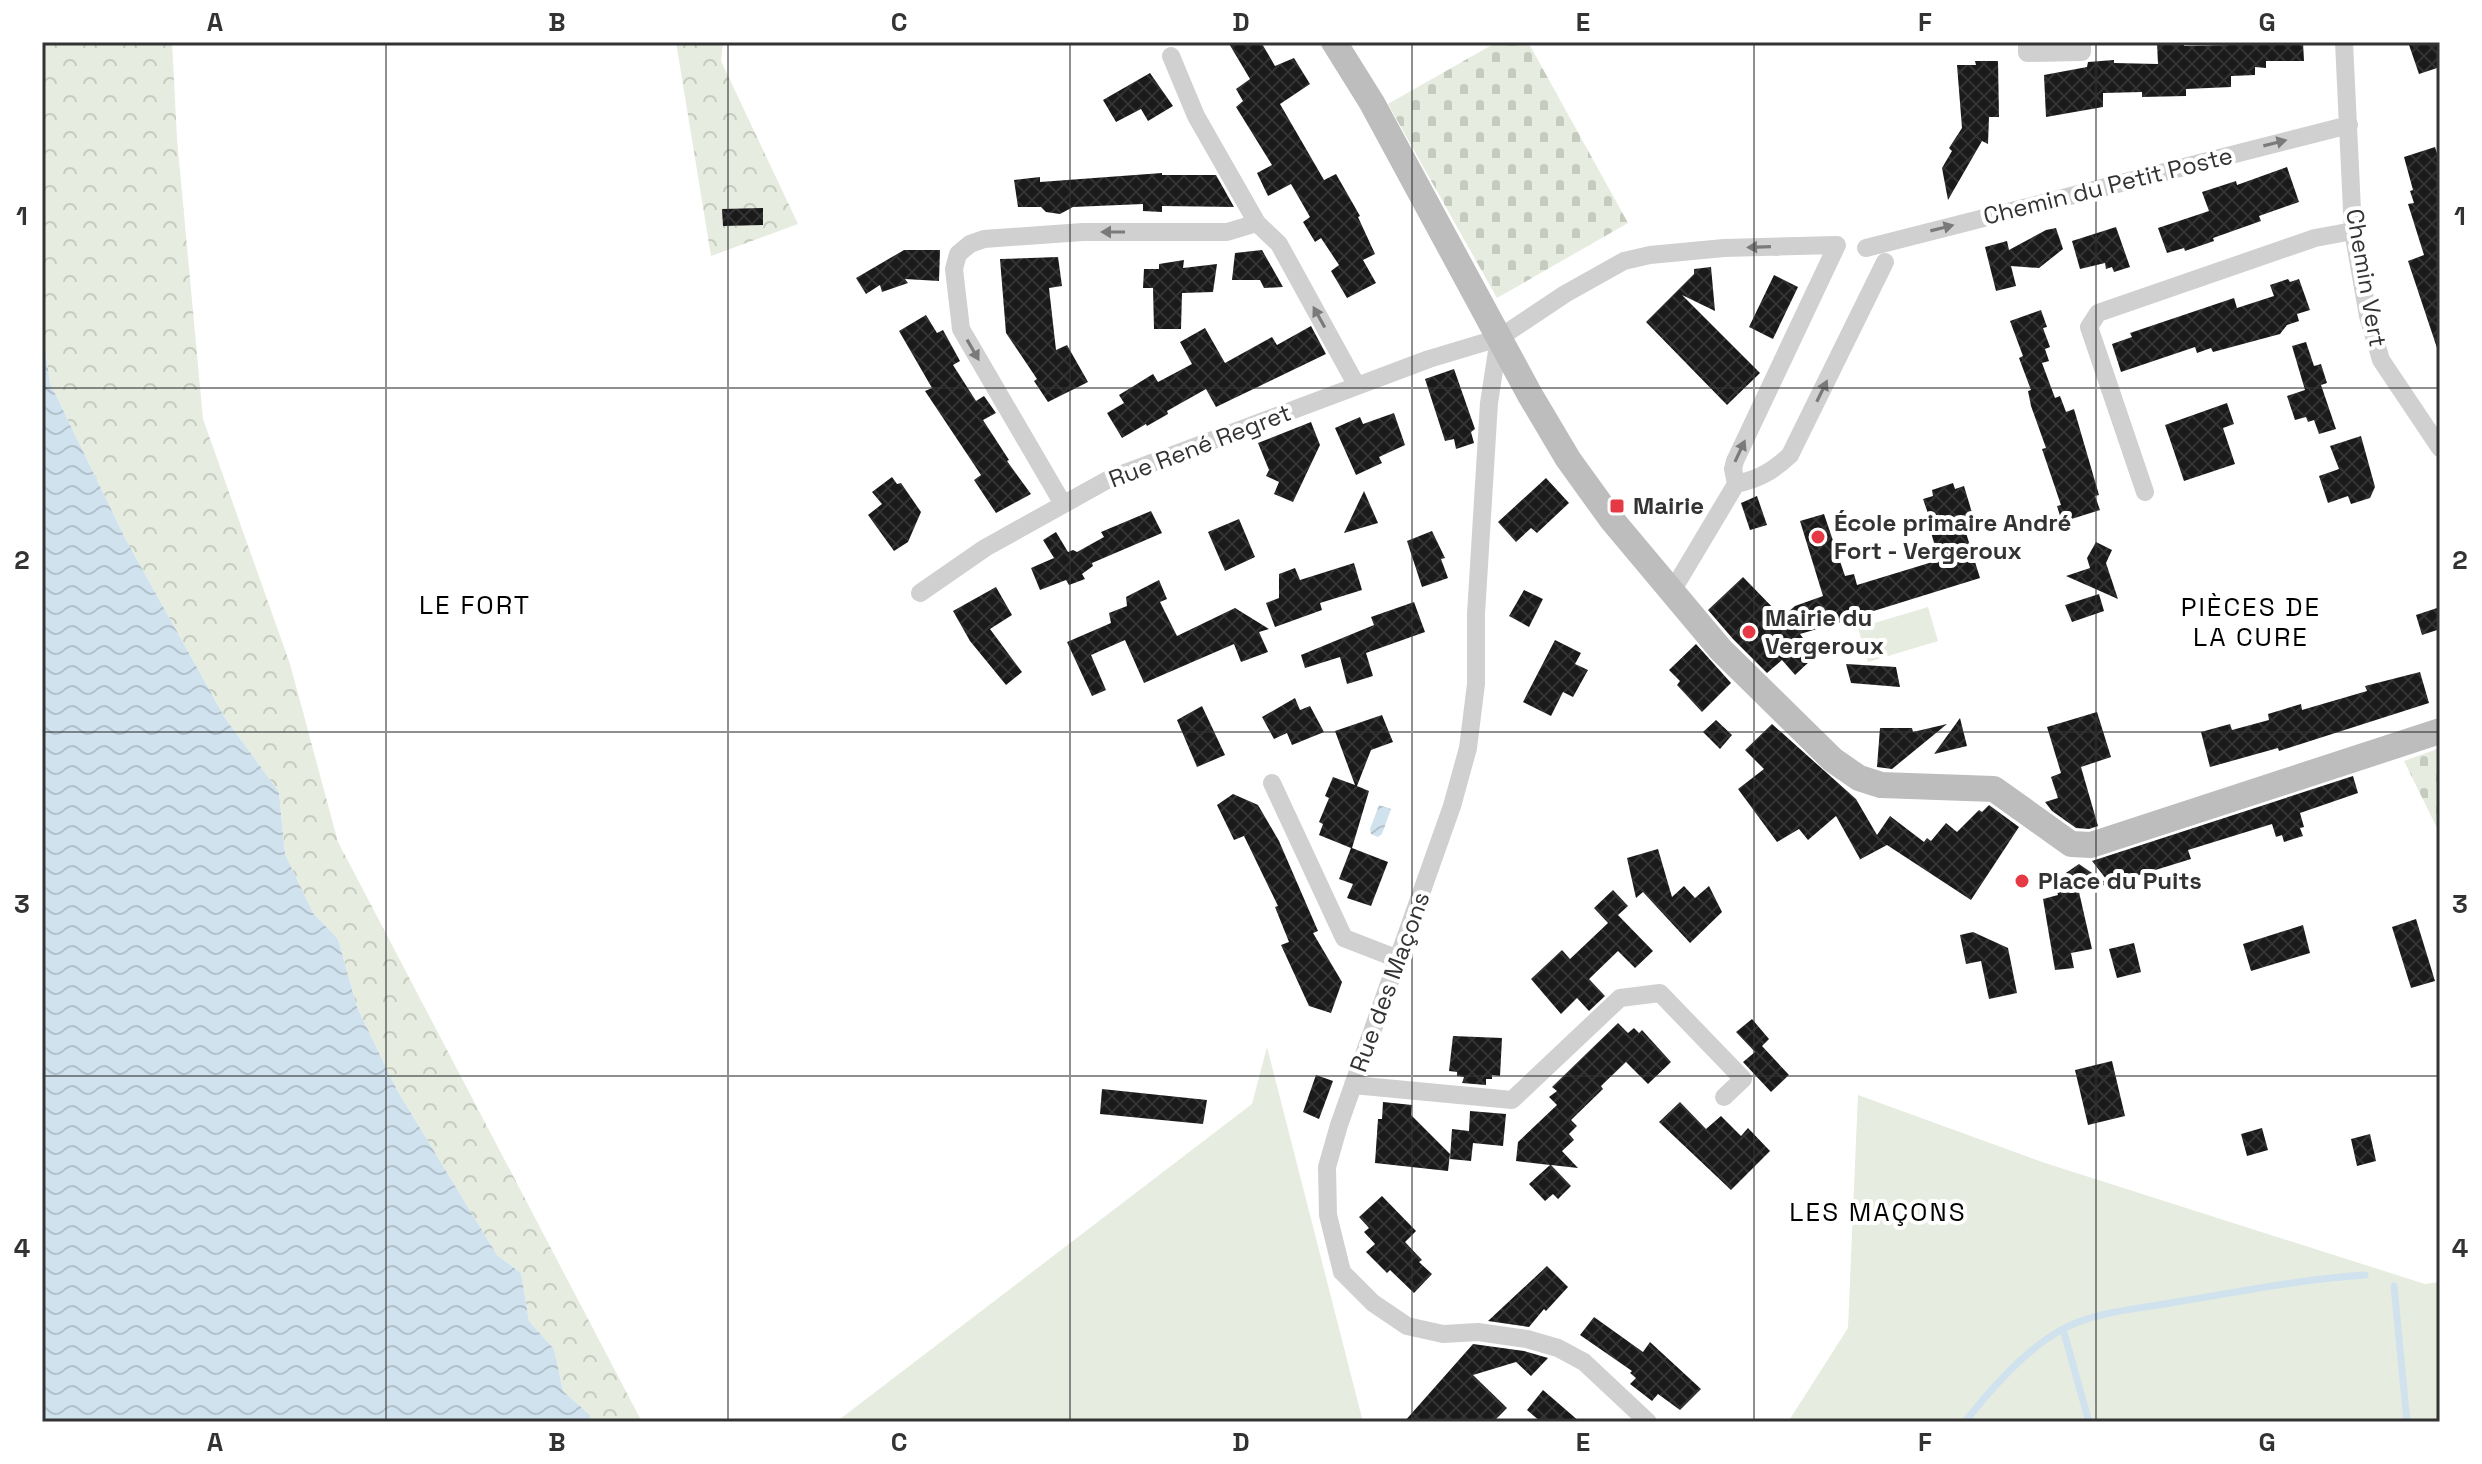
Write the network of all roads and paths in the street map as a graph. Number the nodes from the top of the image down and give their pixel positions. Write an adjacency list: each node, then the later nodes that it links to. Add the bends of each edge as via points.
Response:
1 (1334, 42): 11 (street)
2 (2027, 42): 3 (street, via 2027,53 2082,52)
3 (2082, 42)
4 (2344, 42): 6 (street, Chemin Vert)
5 (1171, 56): 7 (street, via 1196,116)
6 (2349, 125): 8 (street, Chemin Vert); 9 (street, Chemin du Petit Poste, one-way to 6)
7 (1257, 223): 12 (street, one-way to 7, via 1279,244); 16 (street, one-way to 16, via 1227,232 1083,232 984,239 958,254 954,269 961,329)
8 (2353, 231): 13 (street, Chemin Vert, via 2381,360); 15 (street, via 2315,238 2098,313 2089,327)
9 (1866, 248)
10 (1885, 262): 14 (street, one-way to 10, via 1773,471 1790,455)
11 (1499, 338): 12 (street, Rue René Regret); 14 (street, one-way to 11, via 1735,461 1837,245 1637,257 1565,294); 18 (street, via 1568,459); 21 (street, Rue des Maçons, via 1489,403 1476,684 1468,748)
12 (1357, 386): 16 (street, Rue René Regret, via 1109,479)
13 (2440, 448)
14 (1736, 484): 18 (street)
15 (2145, 492)
16 (1063, 504): 17 (street, Rue René Regret)
17 (920, 593)
18 (1671, 593): 19 (street, via 1774,706 1859,778 1881,785 1994,789 2071,844 2091,845)
19 (2440, 731)
20 (1272, 783): 21 (street, via 1344,938)
21 (1398, 959): 22 (street, Rue des Maçons)
22 (1353, 1085): 23 (street, via 1512,1100 1620,998 1660,993 1743,1079); 24 (street, Rue des Maçons, via 1327,1167 1328,1215 1342,1272 1373,1303 1407,1326 1443,1334 1478,1332 1527,1339 1558,1348 1584,1362)
23 (1724, 1097)
24 (1648, 1422)

